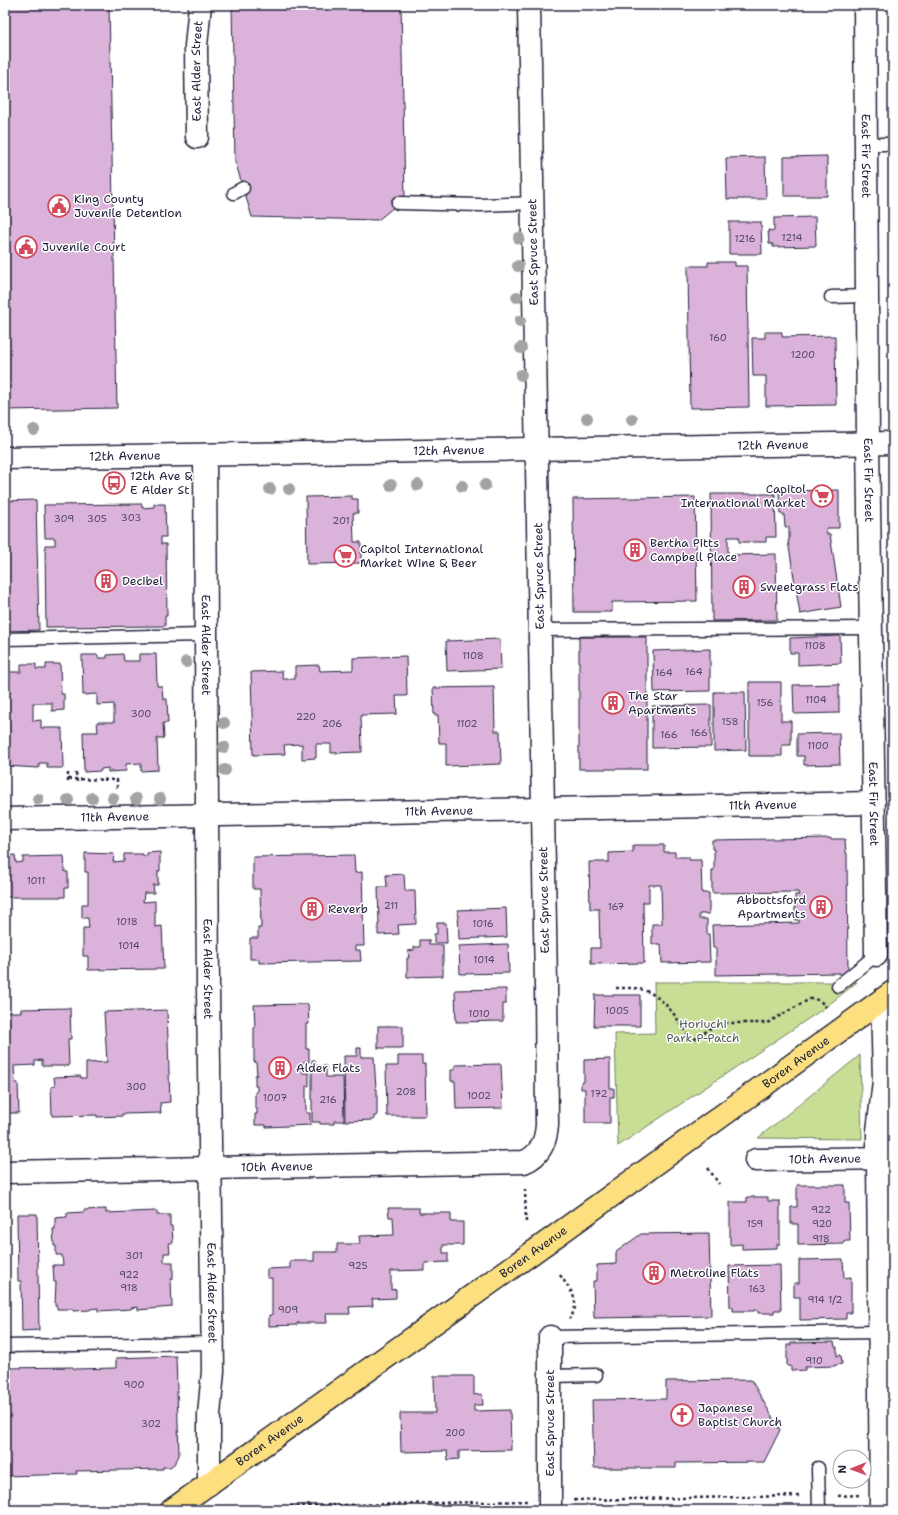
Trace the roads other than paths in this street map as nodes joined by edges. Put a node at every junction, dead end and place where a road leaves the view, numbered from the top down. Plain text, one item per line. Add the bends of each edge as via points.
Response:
1 (200, 5) edge
2 (529, 5) edge
3 (865, 5) edge
4 (197, 137) dead end
5 (866, 144) junction
6 (892, 144) edge
7 (398, 203) dead end
8 (532, 203) junction
9 (867, 296) junction
10 (831, 297) dead end
11 (868, 443) junction
12 (893, 443) edge
13 (537, 449) junction
14 (205, 455) junction
15 (5, 458) edge
16 (871, 628) junction
17 (540, 630) junction
18 (205, 635) junction
19 (5, 639) edge
20 (874, 803) junction
21 (542, 810) junction
22 (207, 816) junction
23 (5, 819) edge
24 (876, 955) joint
25 (838, 986) dead end
26 (888, 996) edge
27 (542, 1146) joint
28 (885, 1158) edge
29 (756, 1160) dead end
30 (210, 1167) junction
31 (5, 1172) edge
32 (880, 1332) junction
33 (550, 1337) joint
34 (213, 1343) junction
35 (5, 1346) edge
36 (596, 1375) dead end
37 (550, 1376) junction
38 (818, 1468) dead end
39 (209, 1484) junction
40 (172, 1510) edge
41 (550, 1510) edge
42 (819, 1510) edge
43 (881, 1510) edge

1 - 4 street, East Alder Street via 196,46
2 - 8 street, East Spruce Street
3 - 5 street, East Fir Street
5 - 6 lane
5 - 9 street, East Fir Street
7 - 8 lane
8 - 13 street, East Spruce Street
9 - 10 lane
9 - 11 street, East Fir Street
11 - 12 street, 12th Avenue
11 - 13 street, 12th Avenue
11 - 16 street, East Fir Street
13 - 14 street, 12th Avenue
13 - 17 street, East Spruce Street
14 - 15 street, 12th Avenue
14 - 18 street, East Alder Street
16 - 17 lane
16 - 20 street, East Fir Street
17 - 21 street, East Spruce Street
18 - 19 lane
18 - 22 street, East Alder Street
20 - 21 street, 11th Avenue
20 - 24 street, East Fir Street
21 - 22 street, 11th Avenue
21 - 27 street, East Spruce Street via 547,1125
22 - 23 street, 11th Avenue
22 - 30 street, East Alder Street
24 - 25 lane
26 - 28 street via 884,1081 878,1131
26 - 39 main road, Boren Avenue
27 - 30 street, 10th Avenue via 532,1158 524,1162
28 - 29 street, 10th Avenue
28 - 32 street
30 - 31 street, 10th Avenue
30 - 34 street, East Alder Street
32 - 33 lane
32 - 43 street
33 - 37 street, East Spruce Street
34 - 35 lane
34 - 39 street, East Alder Street
36 - 37 lane
37 - 41 street, East Spruce Street
38 - 42 lane
39 - 40 main road, Boren Avenue

